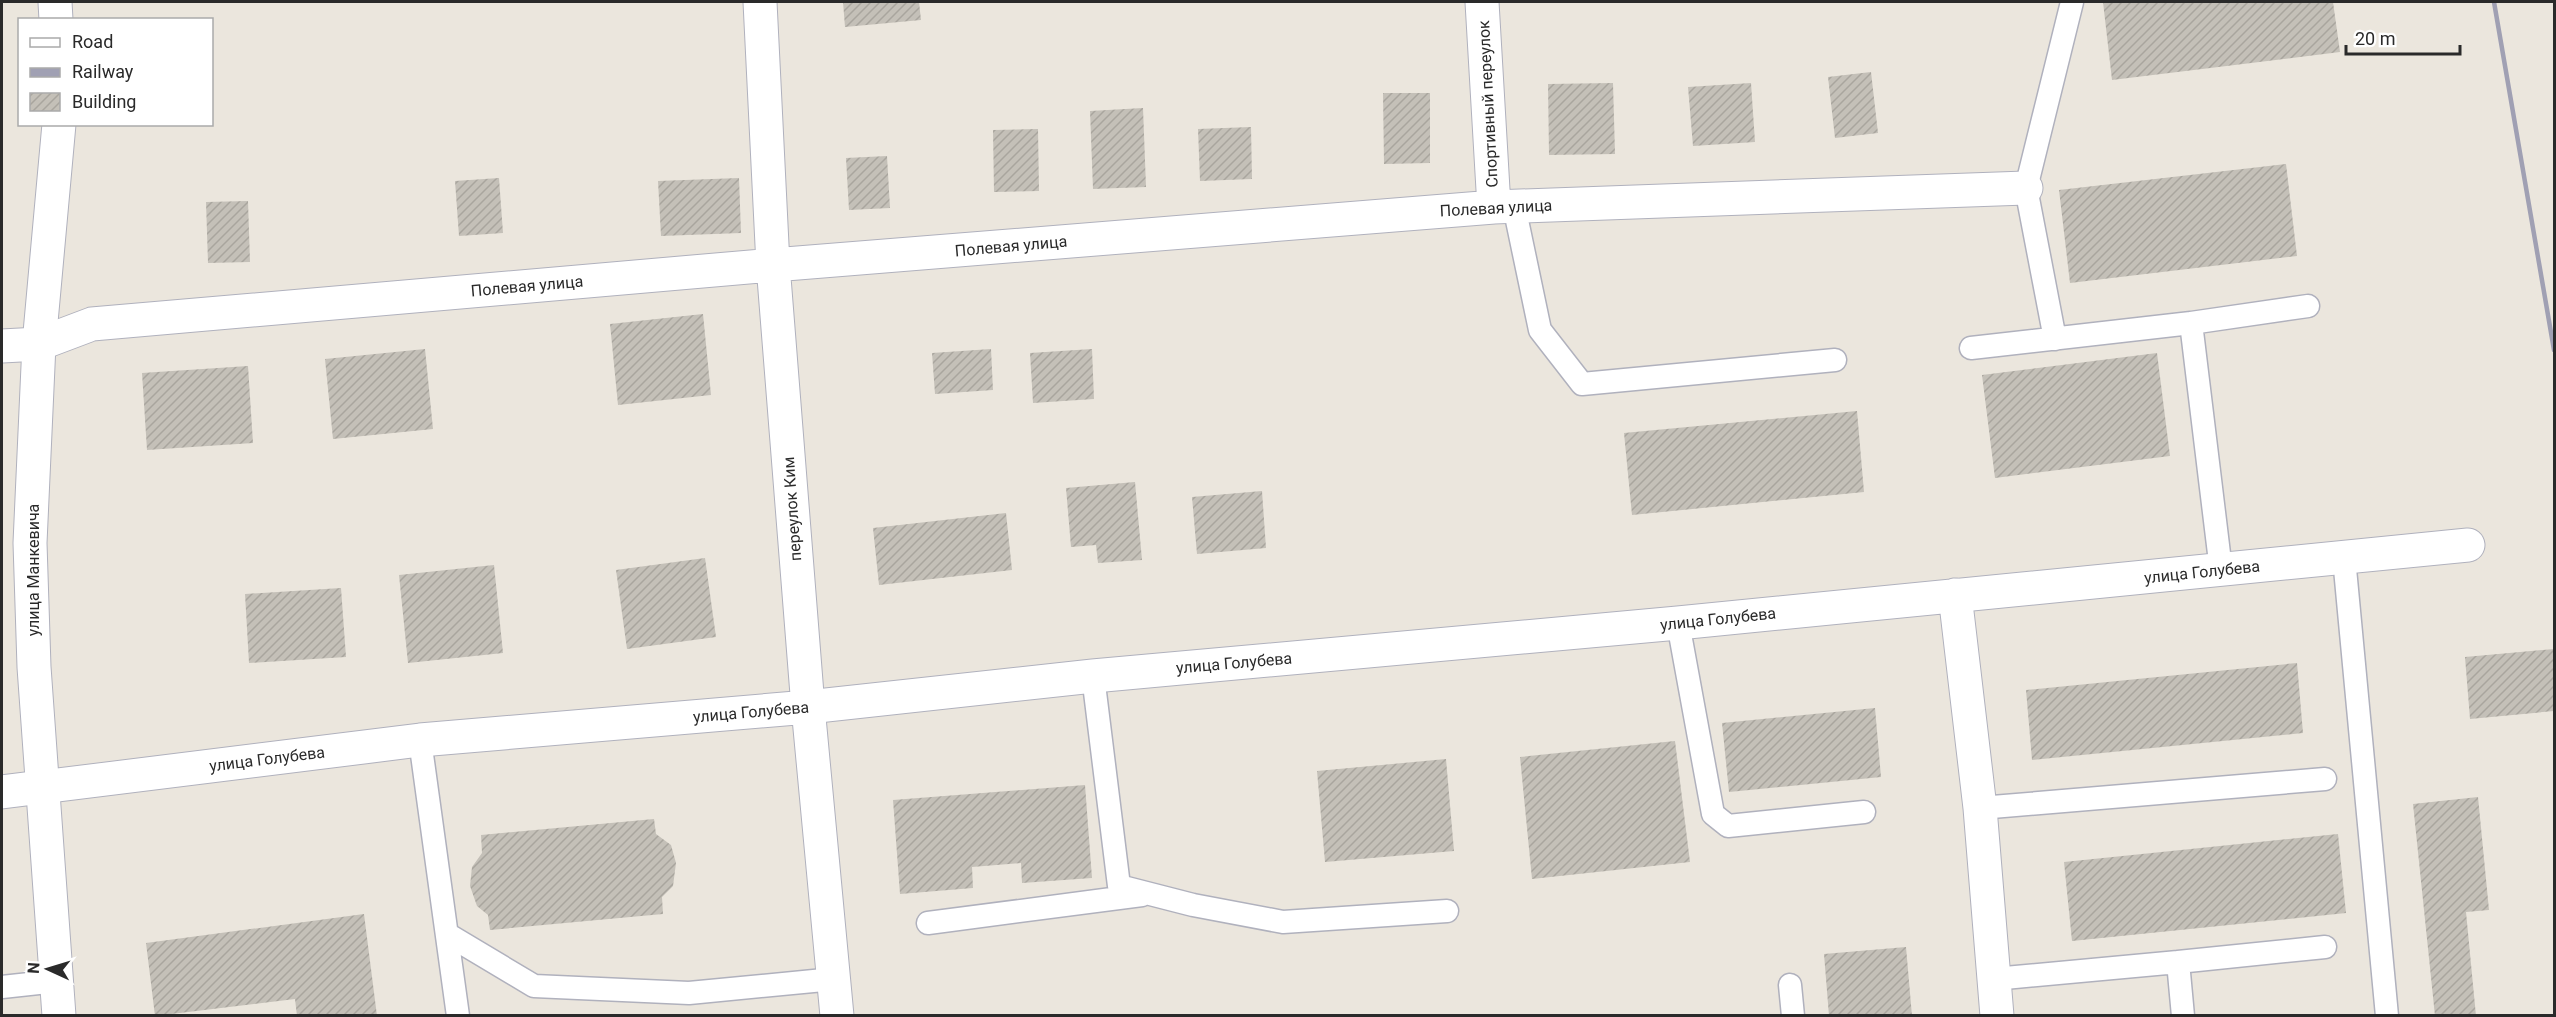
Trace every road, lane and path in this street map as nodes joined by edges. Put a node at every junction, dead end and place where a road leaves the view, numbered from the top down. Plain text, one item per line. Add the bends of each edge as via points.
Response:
1 (55, 2) edge
2 (760, 2) edge
3 (1482, 2) edge
4 (2072, 2) edge
5 (56, 18) edge
6 (59, 126) edge
7 (2026, 188) junction
8 (1504, 206) junction
9 (773, 265) junction
10 (2308, 306) dead end
11 (2191, 323) junction
12 (2055, 339) junction
13 (39, 344) junction
14 (2, 346) edge
15 (1971, 348) dead end
16 (1835, 360) dead end
17 (2468, 545) dead end
18 (2344, 558) junction
19 (2221, 570) junction
20 (1955, 596) junction
21 (1678, 623) junction
22 (1093, 676) junction
23 (808, 707) junction
24 (420, 740) junction
25 (2325, 779) dead end
26 (44, 787) junction
27 (2, 792) edge
28 (1980, 808) junction
29 (1863, 812) dead end
30 (1152, 894) junction
31 (1447, 911) dead end
32 (928, 922) dead end
33 (447, 934) junction
34 (2325, 947) dead end
35 (2178, 962) junction
36 (834, 979) junction
37 (1994, 979) junction
38 (57, 981) junction
39 (1790, 985) dead end
40 (2, 987) edge
41 (59, 1016) edge
42 (458, 1016) edge
43 (837, 1016) edge
44 (1793, 1016) edge
45 (1997, 1016) edge
46 (2183, 1016) edge
47 (2387, 1016) edge

1 - 5 street
2 - 9 street, переулок Ким
3 - 8 street, Спортивный переулок
4 - 7 lane
6 - 13 street, улица Манкевича
7 - 8 street, Полевая улица
7 - 12 lane
8 - 9 street, Полевая улица
8 - 16 lane via 1540,330 1582,384
9 - 13 street, Полевая улица via 92,324
9 - 23 street, переулок Ким
10 - 11 lane
11 - 12 lane
11 - 19 lane
12 - 15 lane
13 - 14 street, Полевая улица
13 - 26 street, улица Манкевича via 30,543 34,667
17 - 18 street, улица Голубева
18 - 19 street, улица Голубева
18 - 47 lane
19 - 20 street, улица Голубева
20 - 21 street, улица Голубева
20 - 28 street
21 - 22 street, улица Голубева
21 - 29 lane via 1713,814 1728,826
22 - 23 street, улица Голубева
22 - 30 lane via 1119,886
23 - 24 street, улица Голубева
23 - 36 street, переулок Ким
24 - 26 street, улица Голубева
24 - 33 lane
25 - 28 lane
26 - 27 street, улица Голубева
26 - 38 street, улица Манкевича
28 - 37 street
30 - 31 lane via 1283,922
30 - 32 lane
33 - 36 lane via 534,986 689,993
33 - 42 lane
34 - 35 lane
35 - 37 lane
35 - 46 lane
36 - 43 street, переулок Ким
37 - 45 street
38 - 40 lane
38 - 41 street, улица Манкевича
39 - 44 lane

